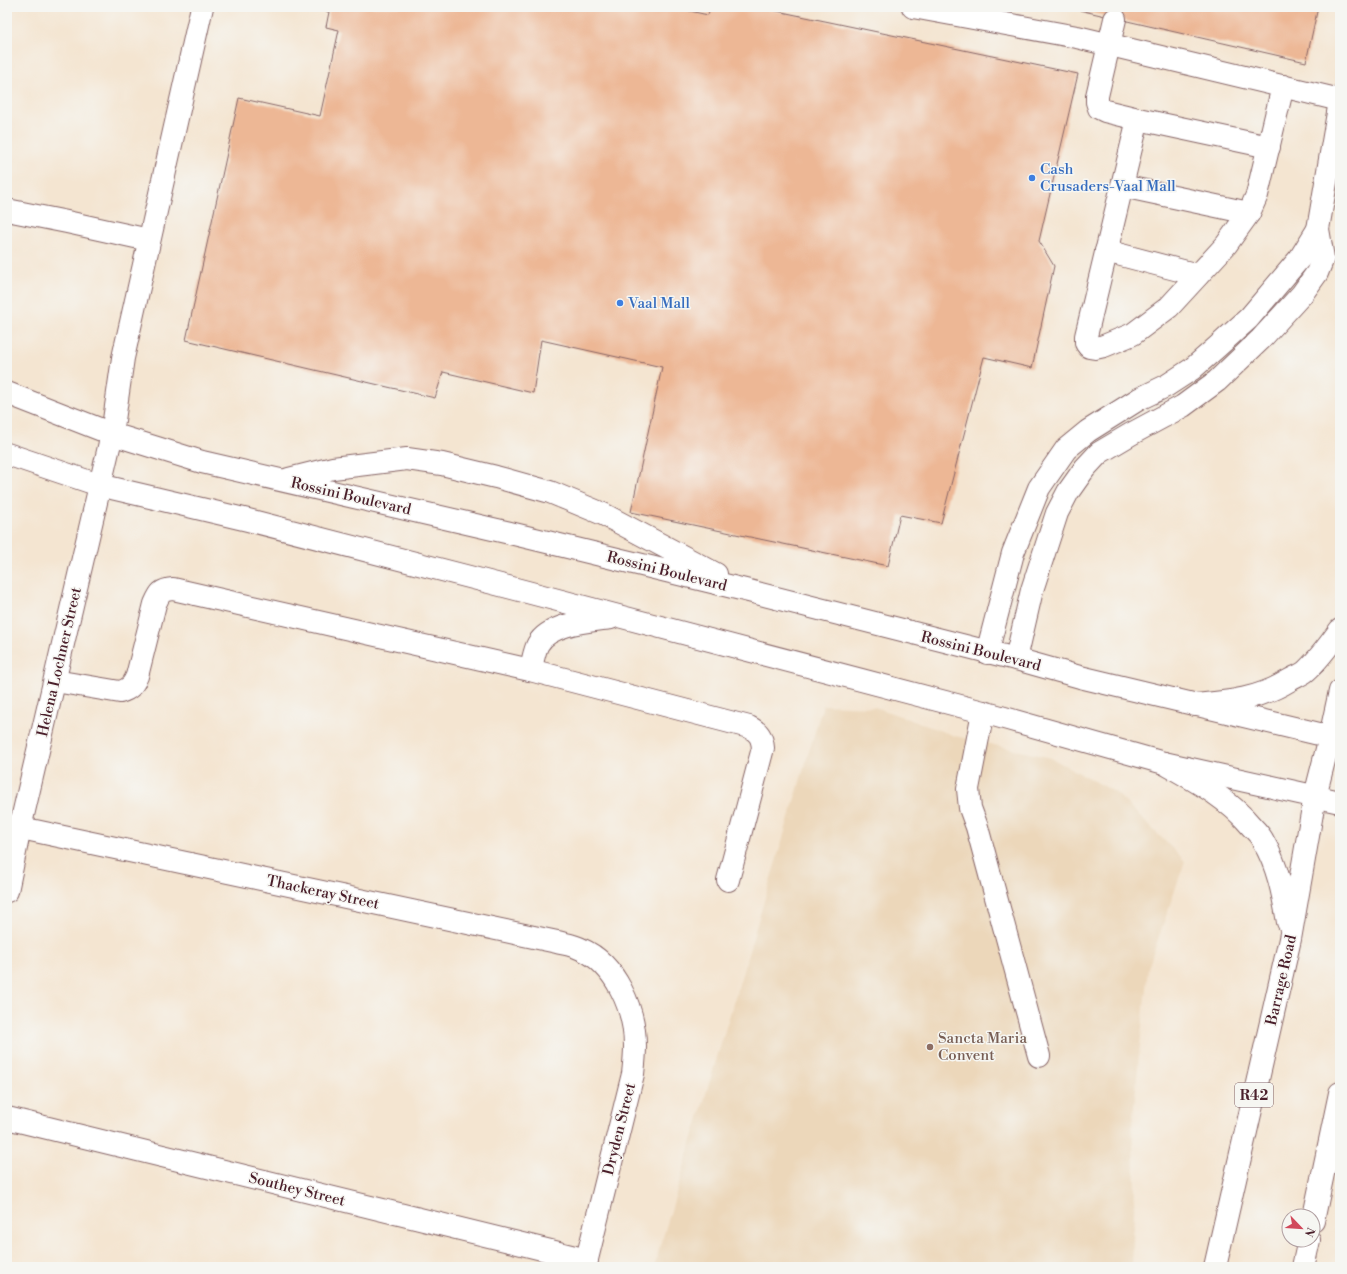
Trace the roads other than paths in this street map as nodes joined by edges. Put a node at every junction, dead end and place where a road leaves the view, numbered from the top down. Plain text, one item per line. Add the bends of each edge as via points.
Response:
1 (202, 7) edge
2 (913, 7) edge
3 (1115, 18) dead end
4 (1108, 44) junction
5 (1283, 86) junction
6 (1340, 101) edge
7 (1138, 119) junction
8 (1269, 147) junction
9 (1122, 186) junction
10 (7, 210) edge
11 (1249, 213) junction
12 (1318, 228) junction
13 (149, 240) junction
14 (1106, 251) junction
15 (1198, 275) junction
16 (7, 393) edge
17 (112, 434) junction
18 (7, 454) edge
19 (284, 480) junction
20 (100, 485) junction
21 (745, 590) junction
22 (620, 617) junction
23 (1340, 630) edge
24 (987, 652) junction
25 (1016, 659) junction
26 (530, 670) junction
27 (55, 681) junction
28 (1340, 691) edge
29 (1195, 705) junction
30 (983, 712) junction
31 (1335, 738) edge
32 (1164, 763) junction
33 (1315, 796) junction
34 (1340, 802) edge
35 (14, 827) edge
36 (728, 880) dead end
37 (7, 891) edge
38 (1290, 939) junction
39 (621, 990) joint
40 (1038, 1056) dead end
41 (1340, 1093) edge
42 (7, 1118) edge
43 (1316, 1208) edge
44 (1307, 1248) edge
45 (586, 1263) edge
46 (1215, 1267) edge
47 (1303, 1267) edge

1 - 13 street, Helena Lochner Street
2 - 4 street
3 - 4 street
4 - 5 street
4 - 7 street via 1097,96 1099,108
5 - 6 street
5 - 8 street
6 - 12 street
7 - 8 street
7 - 9 street
8 - 11 street via 1257,195
9 - 11 street
9 - 14 street
10 - 13 street
11 - 15 street via 1226,245
12 - 24 street via 1300,258 1249,318 1192,369 1088,431 1066,449 1039,488 1013,553
12 - 25 street via 1323,258 1317,273 1302,294 1261,339 1217,381 1183,406 1099,453 1068,492 1057,513 1032,590
13 - 17 street, Helena Lochner Street via 122,358
14 - 15 street
14 - 15 street via 1086,336 1089,347 1104,346 1133,334 1169,308
16 - 17 street, Rossini Boulevard
17 - 19 street, Rossini Boulevard via 202,462
17 - 20 street, Helena Lochner Street
18 - 20 street
19 - 21 street, Rossini Boulevard
19 - 21 street via 333,468 407,459 442,464 550,492 596,512
20 - 22 street via 248,520
20 - 27 street, Helena Lochner Street
21 - 24 street, Rossini Boulevard
22 - 26 street via 575,624 547,634 537,645
22 - 30 street
23 - 29 street via 1305,671 1282,685 1256,696 1231,702
24 - 25 street, Rossini Boulevard
25 - 29 street, Rossini Boulevard
26 - 27 street via 173,589 164,590 159,595 137,676 127,690 120,692
26 - 36 street via 749,727 760,734 763,748
27 - 35 street, Helena Lochner Street
28 - 31 street, Barrage Road / R42
29 - 31 street, Rossini Boulevard
30 - 32 street
30 - 40 street via 968,789 970,808
31 - 33 street, Barrage Road / R42
32 - 33 street
32 - 38 street via 1208,788 1241,814 1263,840 1282,890
33 - 34 street
33 - 38 street, Barrage Road / R42
35 - 37 street, Helena Lochner Street
35 - 39 street, Thackeray Street via 581,948 603,963
38 - 46 street, Barrage Road / R42
39 - 45 street, Dryden Street via 630,1015 635,1045 633,1074
41 - 43 street
42 - 45 street, Southey Street
44 - 47 street

